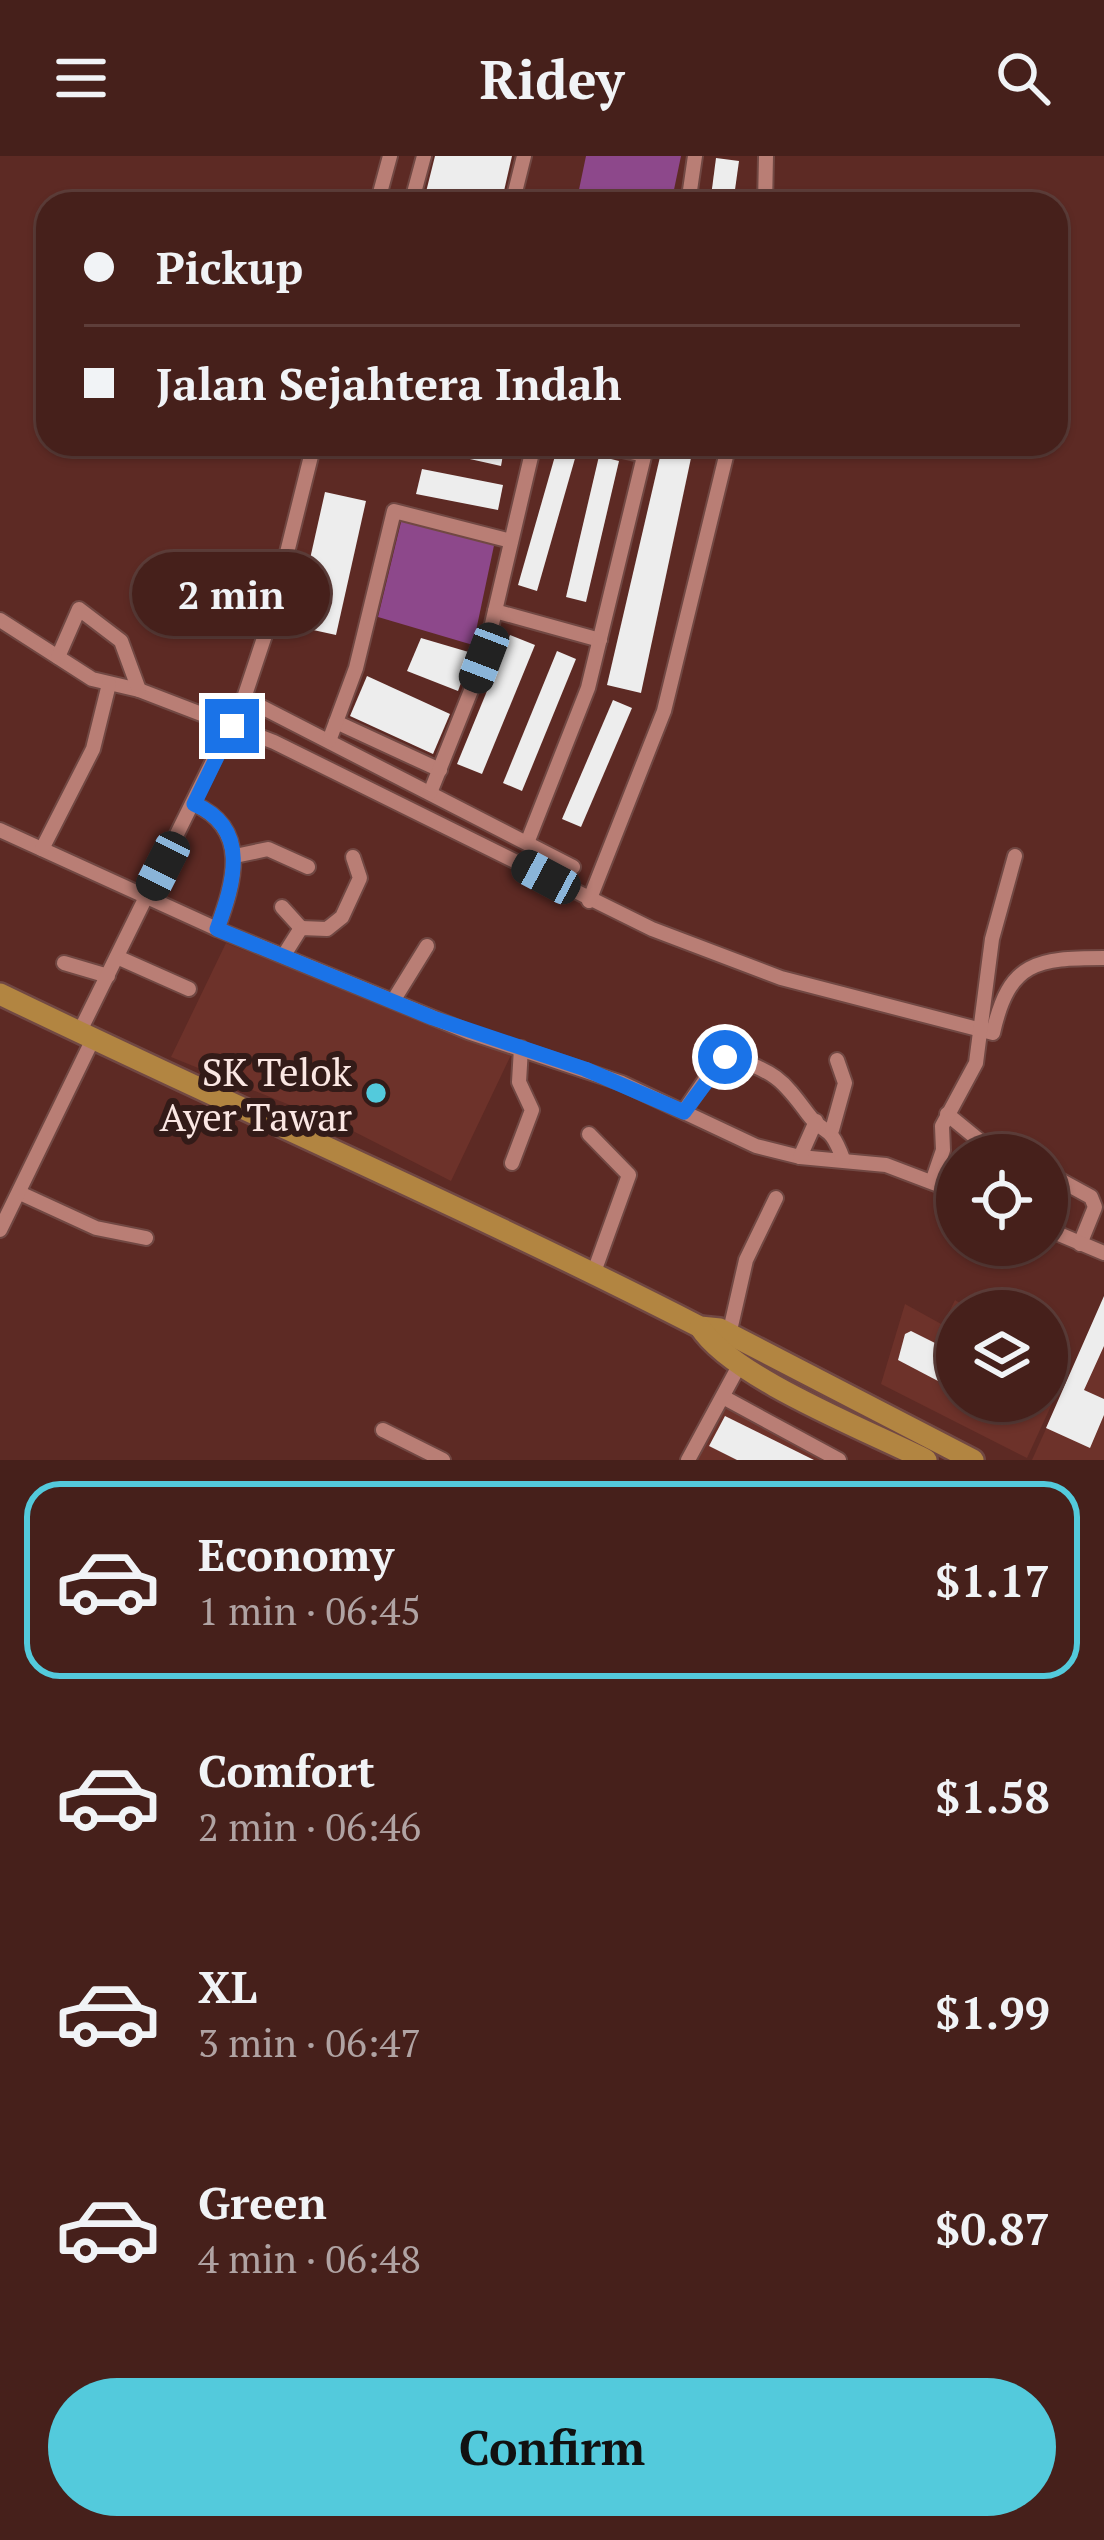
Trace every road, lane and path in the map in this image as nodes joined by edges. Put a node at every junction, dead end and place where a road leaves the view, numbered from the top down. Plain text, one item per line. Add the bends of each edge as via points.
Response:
1 (390, 156) edge
2 (424, 156) edge
3 (524, 156) edge
4 (695, 156) edge
5 (766, 156) edge
6 (380, 192) edge
7 (414, 192) edge
8 (515, 192) edge
9 (690, 192) edge
10 (765, 192) edge
11 (311, 456) edge
12 (531, 456) edge
13 (644, 456) edge
14 (726, 456) edge
15 (511, 541) junction
16 (495, 611) junction
17 (0, 620) edge
18 (600, 640) junction
19 (58, 656) junction
20 (110, 683) junction
21 (139, 690) junction
22 (244, 698) junction
23 (336, 722) junction
24 (232, 726) junction
25 (329, 741) junction
26 (440, 770) junction
27 (430, 794) junction
28 (194, 804) junction
29 (0, 830) edge
30 (527, 843) junction
31 (42, 848) junction
32 (235, 856) junction
33 (352, 856) dead end
34 (1015, 856) dead end
35 (308, 867) dead end
36 (573, 867) dead end
37 (147, 898) junction
38 (589, 901) junction
39 (282, 908) dead end
40 (301, 928) junction
41 (217, 929) junction
42 (427, 946) dead end
43 (284, 955) junction
44 (117, 958) junction
45 (1104, 958) edge
46 (64, 963) dead end
47 (108, 976) junction
48 (189, 989) dead end
49 (0, 994) edge
50 (393, 1001) junction
51 (983, 1030) junction
52 (86, 1036) junction
53 (521, 1048) junction
54 (837, 1060) dead end
55 (684, 1112) junction
56 (947, 1114) junction
57 (816, 1121) junction
58 (832, 1130) junction
59 (590, 1134) dead end
60 (971, 1134) edge
61 (800, 1157) junction
62 (843, 1159) junction
63 (512, 1163) dead end
64 (932, 1182) junction
65 (936, 1184) edge
66 (1068, 1184) edge
67 (22, 1194) junction
68 (776, 1198) dead end
69 (0, 1230) edge
70 (146, 1238) dead end
71 (1068, 1239) edge
72 (1080, 1244) junction
73 (1104, 1253) edge
74 (594, 1272) junction
75 (700, 1327) junction
76 (729, 1335) junction
77 (740, 1364) junction
78 (723, 1396) junction
79 (382, 1430) dead end
80 (895, 1444) edge
81 (443, 1460) edge
82 (688, 1460) edge
83 (839, 1460) edge
84 (926, 1460) edge
85 (973, 1460) edge

1 - 6 street
2 - 7 street
3 - 8 street
4 - 9 street
5 - 10 street
11 - 22 street
12 - 15 street
13 - 18 street
14 - 38 street via 664,711
15 - 16 street
15 - 23 street via 394,511
16 - 18 street
16 - 26 street
17 - 19 street
18 - 30 street
19 - 20 street
19 - 21 street via 79,609 121,641
20 - 21 street
20 - 31 street via 93,749
21 - 24 street
22 - 24 street
22 - 25 street
23 - 25 street
23 - 26 street
24 - 28 street
24 - 38 street via 387,794
25 - 27 street
26 - 27 street
27 - 30 street
28 - 32 street via 215,816
28 - 37 street
29 - 31 street
30 - 36 street
31 - 37 street
32 - 35 street via 268,850
32 - 41 street
33 - 40 street via 360,878 342,916 327,929
34 - 51 street via 992,939
37 - 41 street
37 - 44 street
38 - 51 street via 781,978
39 - 40 street
40 - 43 street
41 - 43 street
42 - 50 street
43 - 50 street
44 - 47 street
44 - 48 street
45 - 51 street via 1029,966 1009,985 993,1033
46 - 47 street
47 - 52 street
49 - 52 main road
50 - 53 street
51 - 56 street via 971,1078
52 - 67 street
52 - 74 main road
53 - 55 street
53 - 63 street via 519,1082 532,1110
54 - 58 street via 845,1083
55 - 57 street via 730,1056 791,1086
55 - 61 street
56 - 60 street
56 - 64 street
57 - 58 street
57 - 61 street
58 - 62 street
59 - 74 street via 629,1175
61 - 62 street
62 - 64 street
64 - 65 street
66 - 72 street via 1095,1207
67 - 69 street
67 - 70 street via 96,1228
68 - 76 street via 746,1260
71 - 72 street
72 - 73 street
74 - 75 main road
75 - 76 main road
75 - 77 main road via 712,1347
76 - 80 main road
77 - 78 street
77 - 80 main road
78 - 82 street
78 - 83 street
79 - 81 street
80 - 84 main road
80 - 85 main road

